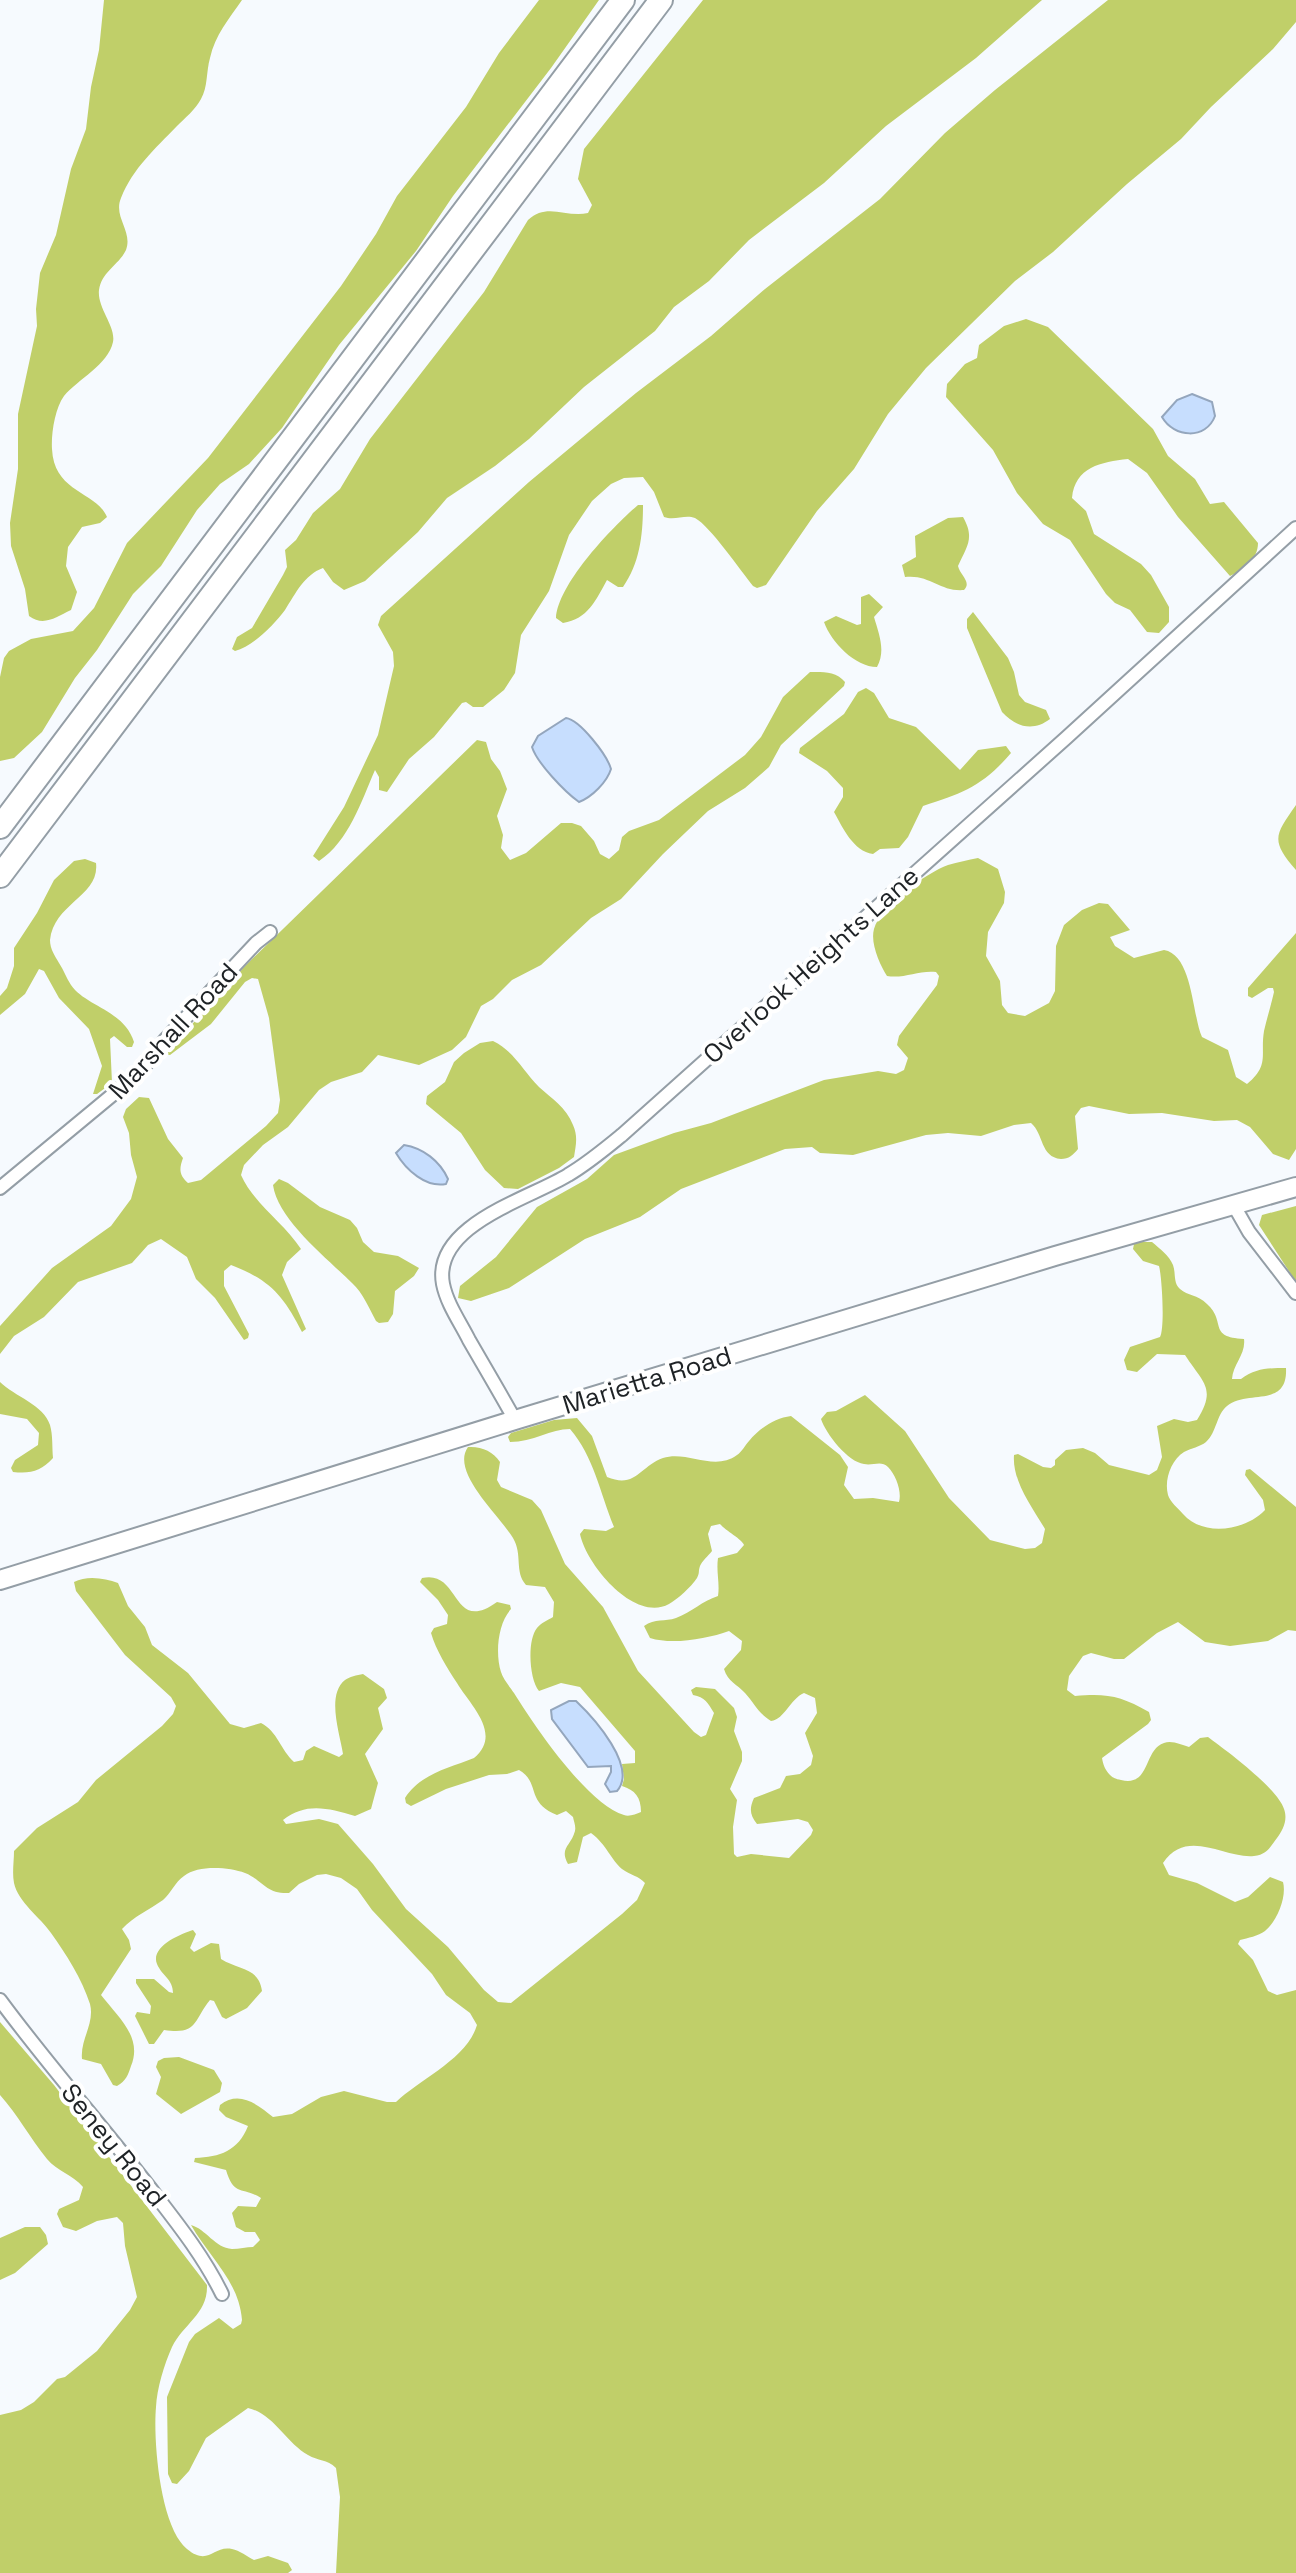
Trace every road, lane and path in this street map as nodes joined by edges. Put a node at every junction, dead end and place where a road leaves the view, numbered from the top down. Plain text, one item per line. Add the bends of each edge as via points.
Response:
1 (623, 0) edge
2 (661, 0) edge
3 (1296, 528) edge
4 (0, 827) edge
5 (0, 876) edge
6 (270, 932) dead end
7 (1296, 1187) edge
8 (0, 1188) edge
9 (1233, 1204) junction
10 (1296, 1293) edge
11 (515, 1420) junction
12 (0, 1580) edge
13 (0, 2000) edge
14 (222, 2294) dead end

1 - 4 highway
2 - 5 highway
3 - 11 street, Overlook Heights Lane via 622,1135 567,1176 468,1229 453,1244 443,1267 443,1284
6 - 8 street, Marshall Road via 140,1072
7 - 9 street, Marietta Road
9 - 10 street
9 - 11 street, Marietta Road
11 - 12 street, Marietta Road
13 - 14 street, Seney Road via 162,2203

